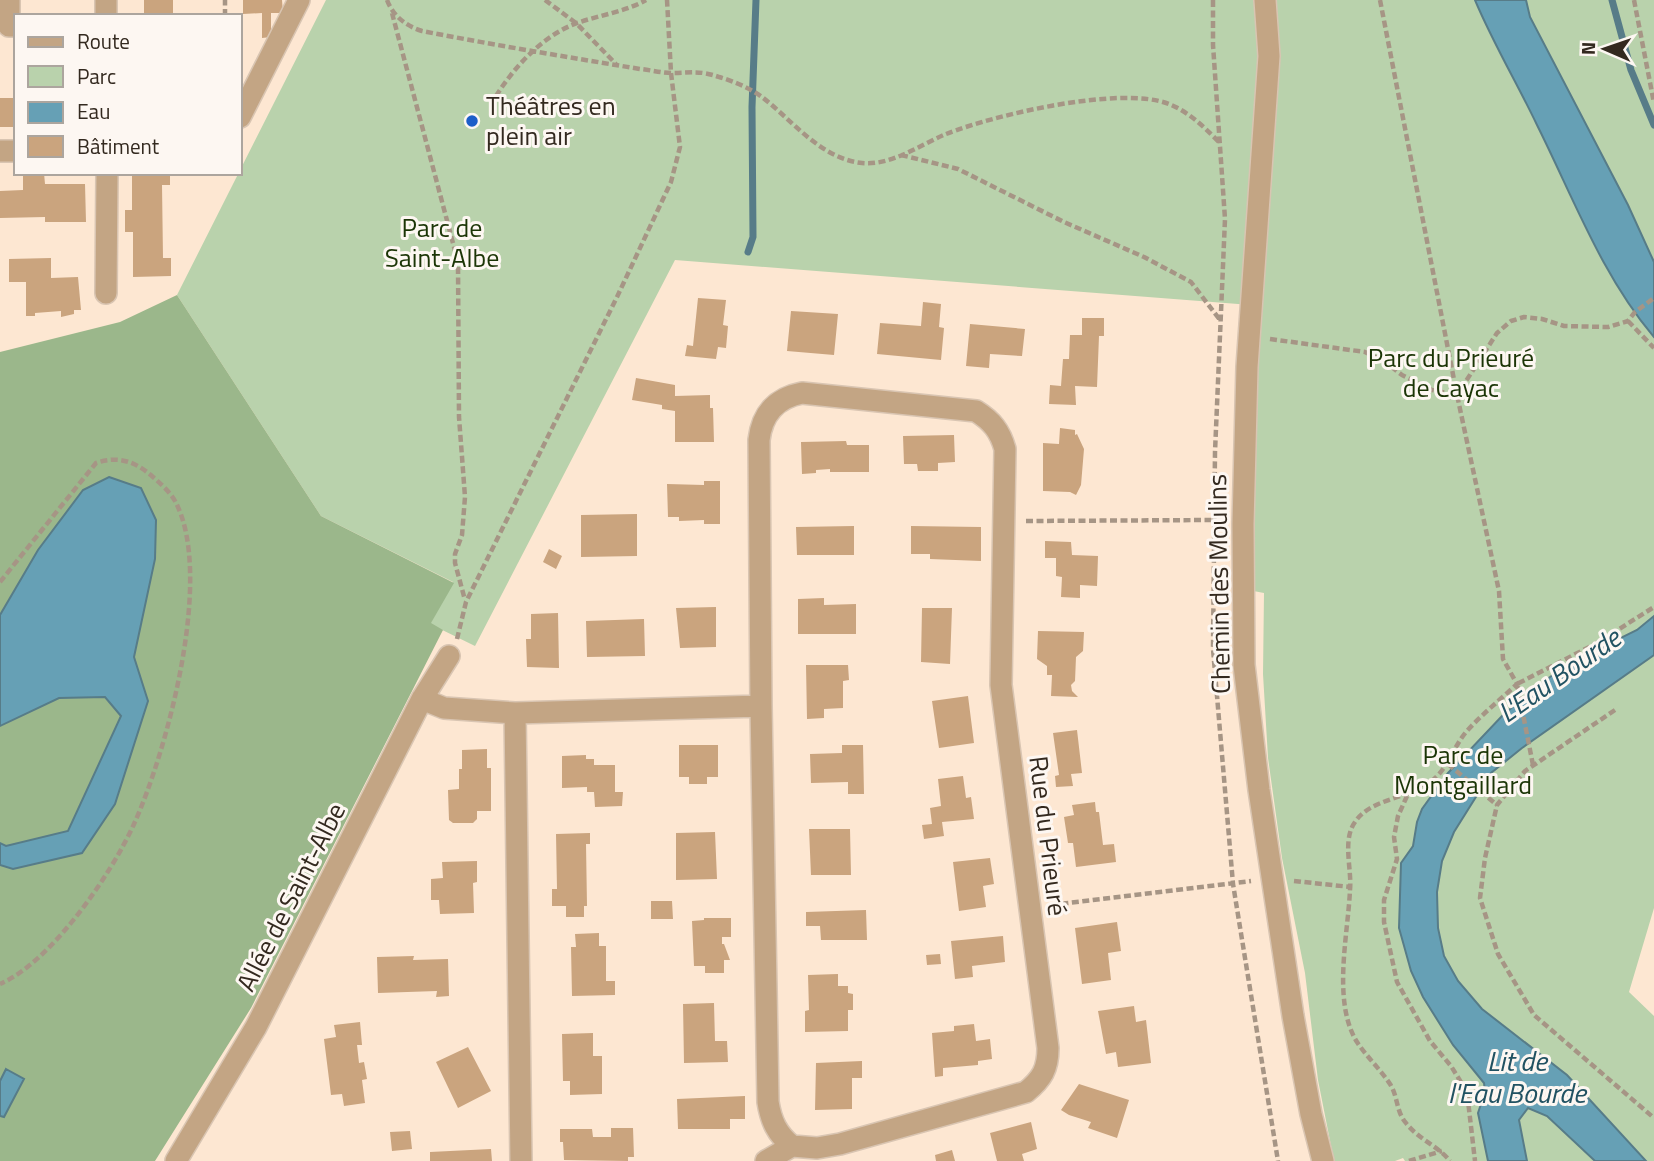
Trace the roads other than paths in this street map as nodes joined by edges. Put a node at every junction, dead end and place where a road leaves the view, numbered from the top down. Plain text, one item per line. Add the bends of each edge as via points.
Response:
1 (9, 0) edge
2 (299, 0) edge
3 (1265, 0) edge
4 (14, 26) edge
5 (242, 113) edge
6 (107, 175) edge
7 (106, 293) dead end
8 (450, 656) road end
9 (422, 699) junction
10 (761, 706) junction
11 (516, 713) junction
12 (792, 1146) junction
13 (176, 1161) edge
14 (521, 1161) edge
15 (766, 1161) edge
16 (1323, 1161) edge

1 - 4 street via 9,26
2 - 5 street
3 - 16 street, Chemin des Moulins via 1269,56 1247,367 1244,665 1293,1016
6 - 7 street
8 - 9 street, Allée de Saint-Albe
9 - 11 street via 444,708
9 - 13 street, Allée de Saint-Albe via 256,1027
10 - 11 street
10 - 12 street, Rue du Prieuré via 768,1102 776,1130
10 - 12 street, Rue du Prieuré via 758,440 765,416 779,401 802,393 976,411 995,425 1005,449 1001,685 1048,1064 1037,1084 1012,1097 840,1144
11 - 14 street
12 - 15 street

